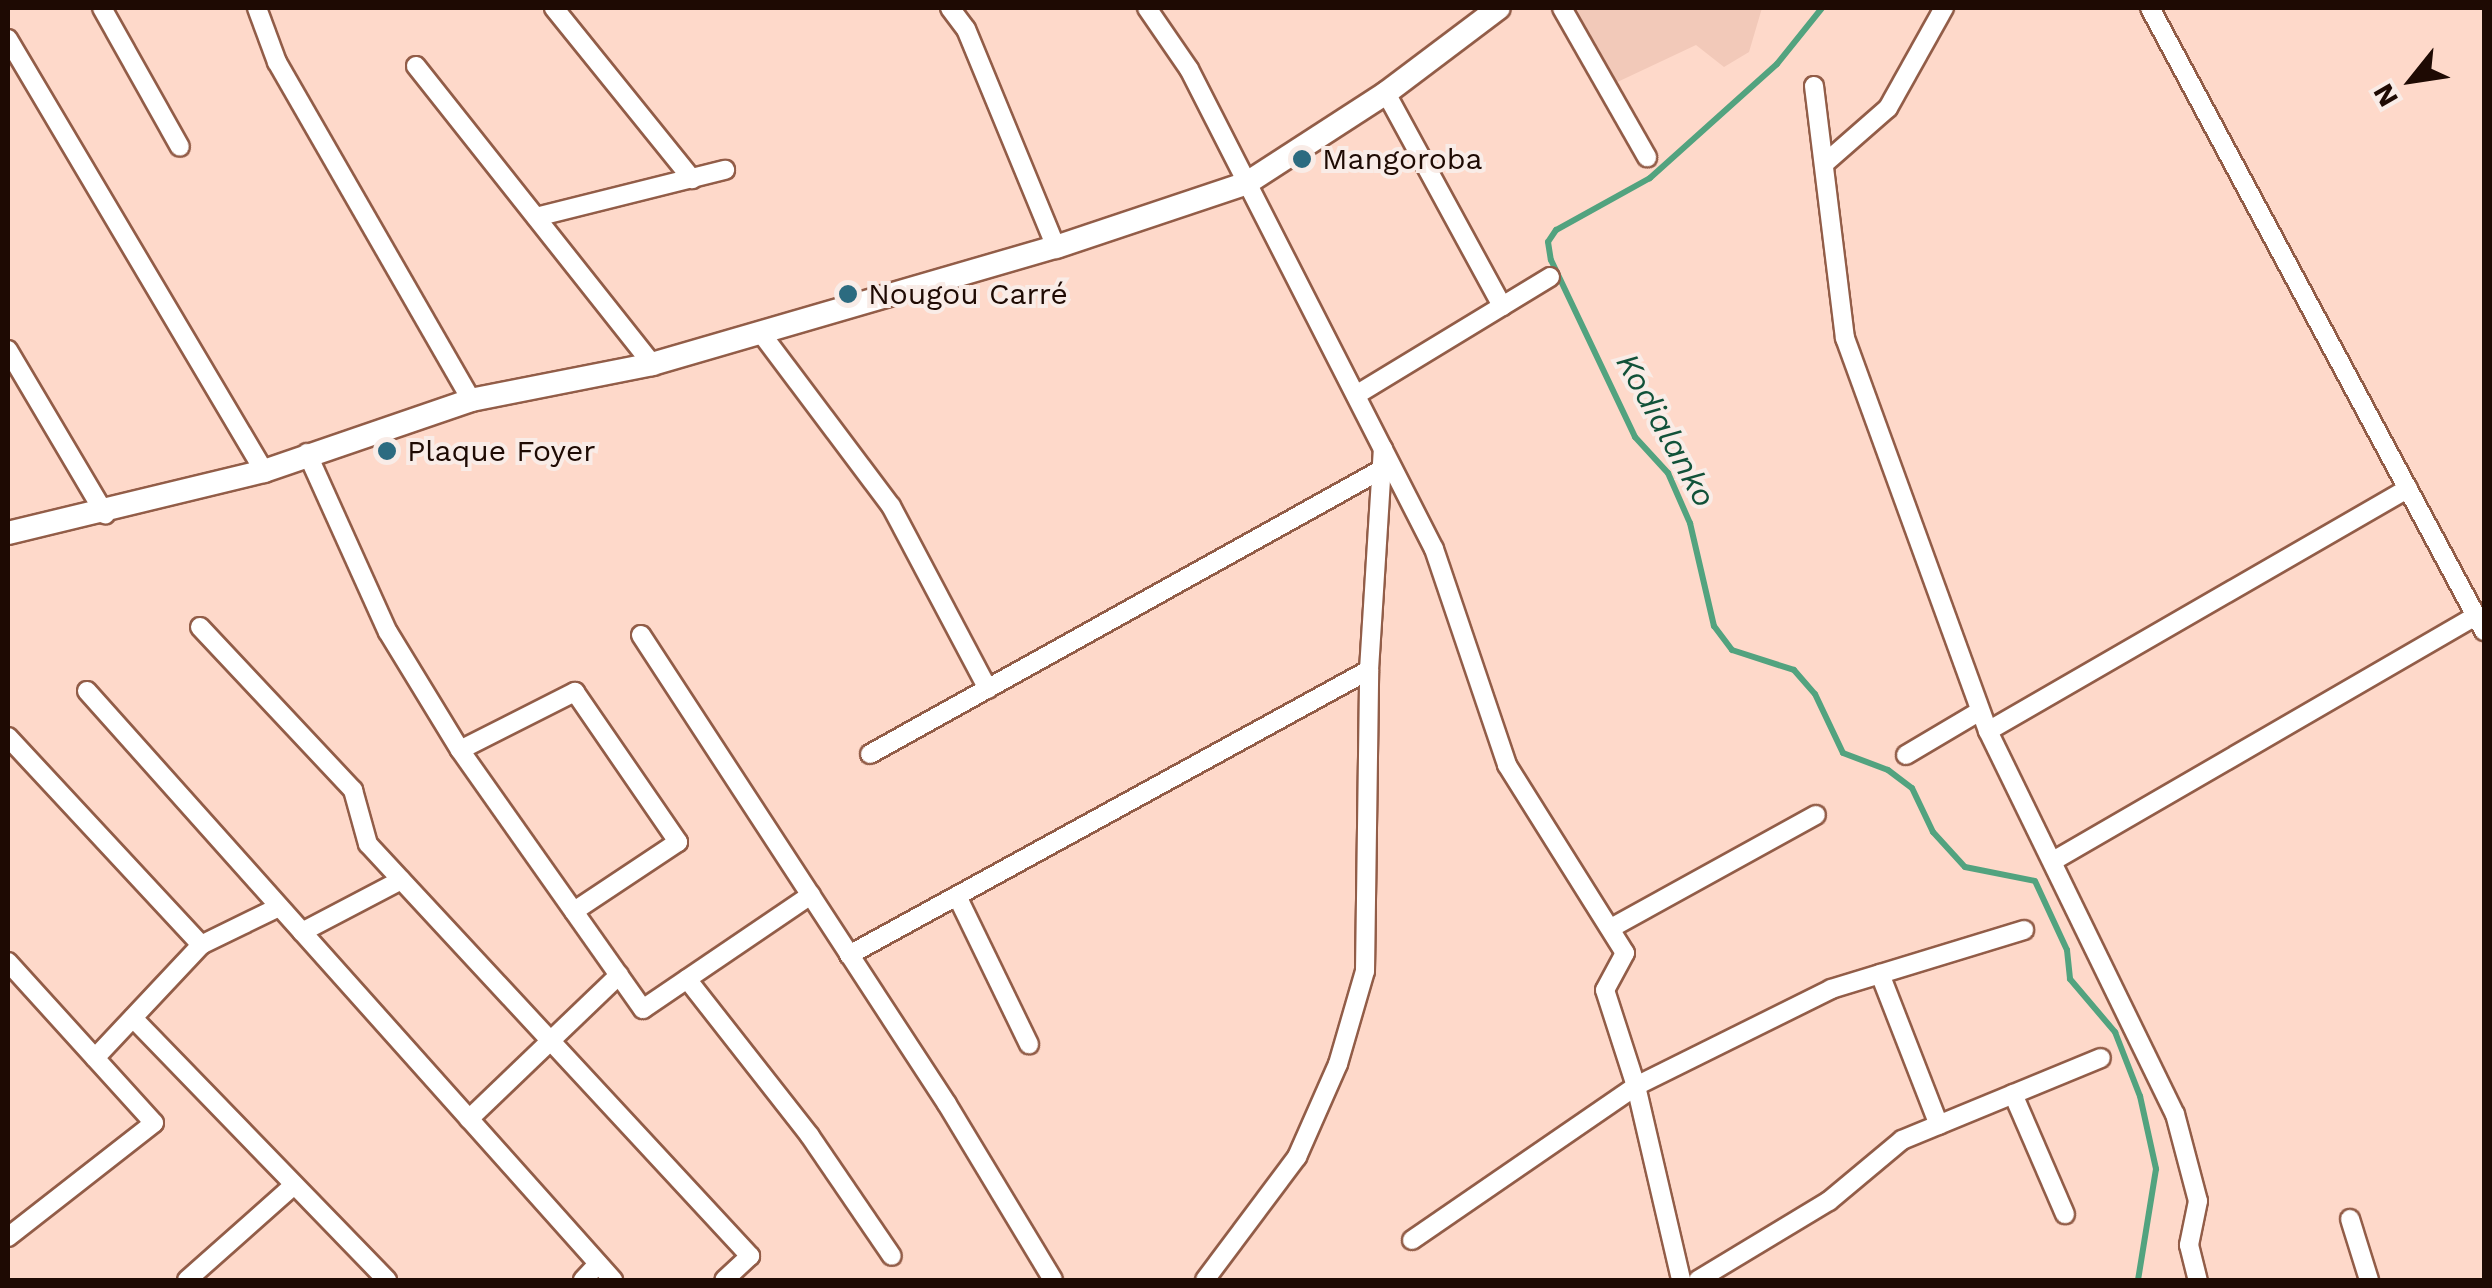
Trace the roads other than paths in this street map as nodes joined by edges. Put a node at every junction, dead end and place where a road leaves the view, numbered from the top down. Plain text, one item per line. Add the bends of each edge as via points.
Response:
1 (102, 8) edge
2 (257, 8) edge
3 (554, 8) edge
4 (950, 8) edge
5 (1148, 8) edge
6 (1498, 8) edge
7 (1562, 8) edge
8 (1944, 8) edge
9 (2150, 8) edge
10 (8, 38) edge
11 (416, 66) dead end
12 (1814, 86) dead end
13 (1386, 94) junction
14 (180, 147) dead end
15 (1646, 158) dead end
16 (1824, 164) junction
17 (725, 170) dead end
18 (692, 178) junction
19 (1247, 183) junction
20 (536, 218) junction
21 (1056, 248) junction
22 (1550, 277) dead end
23 (1502, 306) junction
24 (761, 333) junction
25 (8, 350) edge
26 (652, 364) junction
27 (1356, 395) junction
28 (471, 400) junction
29 (1383, 448) junction
30 (306, 453) junction
31 (264, 471) junction
32 (1377, 472) junction
33 (2408, 489) junction
34 (105, 514) junction
35 (8, 533) edge
36 (2480, 624) edge
37 (200, 627) dead end
38 (641, 635) dead end
39 (1369, 670) junction
40 (988, 689) junction
41 (87, 692) dead end
42 (1980, 712) junction
43 (1988, 731) junction
44 (8, 737) edge
45 (460, 750) junction
46 (870, 754) dead end
47 (1906, 755) dead end
48 (1816, 814) dead end
49 (2053, 861) junction
50 (402, 880) junction
51 (810, 895) junction
52 (957, 896) junction
53 (280, 907) junction
54 (574, 911) junction
55 (1610, 928) junction
56 (2024, 930) dead end
57 (302, 932) junction
58 (201, 945) junction
59 (849, 954) junction
60 (8, 962) edge
61 (1880, 974) junction
62 (620, 975) junction
63 (687, 979) junction
64 (133, 1018) junction
65 (550, 1041) junction
66 (1029, 1044) dead end
67 (95, 1058) junction
68 (2101, 1058) dead end
69 (1636, 1086) junction
70 (2013, 1094) junction
71 (469, 1119) junction
72 (1939, 1125) junction
73 (294, 1185) junction
74 (2065, 1214) dead end
75 (2350, 1219) dead end
76 (8, 1238) edge
77 (1412, 1240) dead end
78 (892, 1256) dead end
79 (598, 1264) junction
80 (188, 1280) edge
81 (387, 1280) edge
82 (583, 1280) edge
83 (612, 1280) edge
84 (724, 1280) edge
85 (1053, 1280) edge
86 (1205, 1280) edge
87 (1681, 1280) edge
88 (1698, 1280) edge
89 (2198, 1280) edge
90 (2368, 1280) edge

1 - 14 street
2 - 28 street via 277,62
3 - 18 street
4 - 21 street via 966,29
5 - 19 street via 1189,69
6 - 13 street
7 - 15 street
8 - 16 street via 1888,108
9 - 33 street
10 - 31 street
11 - 20 street
12 - 16 street
13 - 19 street
13 - 23 street
16 - 42 street via 1845,338
17 - 18 street
18 - 20 street
19 - 21 street
19 - 27 street
20 - 26 street
21 - 24 street
22 - 23 street
23 - 27 street
24 - 26 street
24 - 40 street via 892,506
25 - 34 street
26 - 28 street
27 - 29 street
28 - 30 street
29 - 32 street
29 - 55 street via 1434,549 1507,764
30 - 31 street
30 - 45 street via 388,632
31 - 34 street
32 - 39 street
32 - 40 street
33 - 36 street
33 - 43 street
34 - 35 street
36 - 49 street
37 - 50 street via 353,790 368,844
38 - 51 street
39 - 52 street
39 - 86 street via 1365,971 1338,1064 1296,1157
40 - 46 street
41 - 53 street
42 - 43 street
42 - 47 street
43 - 49 street
44 - 58 street
45 - 54 street
45 - 54 street via 575,692 678,842
48 - 55 street
49 - 89 street via 2096,964 2175,1114 2198,1201 2188,1245
50 - 57 street
50 - 65 street
51 - 59 street
51 - 63 street
52 - 59 street
52 - 66 street
53 - 57 street
53 - 58 street
54 - 62 street
55 - 69 street via 1625,954 1604,990
56 - 61 street
57 - 71 street
58 - 64 street
59 - 85 street
60 - 67 street
61 - 69 street via 1831,990
61 - 72 street
62 - 63 street via 643,1009
62 - 65 street
63 - 78 street via 810,1136
64 - 67 street
64 - 73 street
65 - 71 street
65 - 84 street via 750,1256
67 - 76 street via 154,1123
68 - 70 street
69 - 77 street
69 - 87 street
70 - 72 street
70 - 74 street
71 - 79 street
72 - 88 street via 1902,1140 1829,1200
73 - 80 street
73 - 81 street
75 - 90 street
79 - 82 street
79 - 83 street

